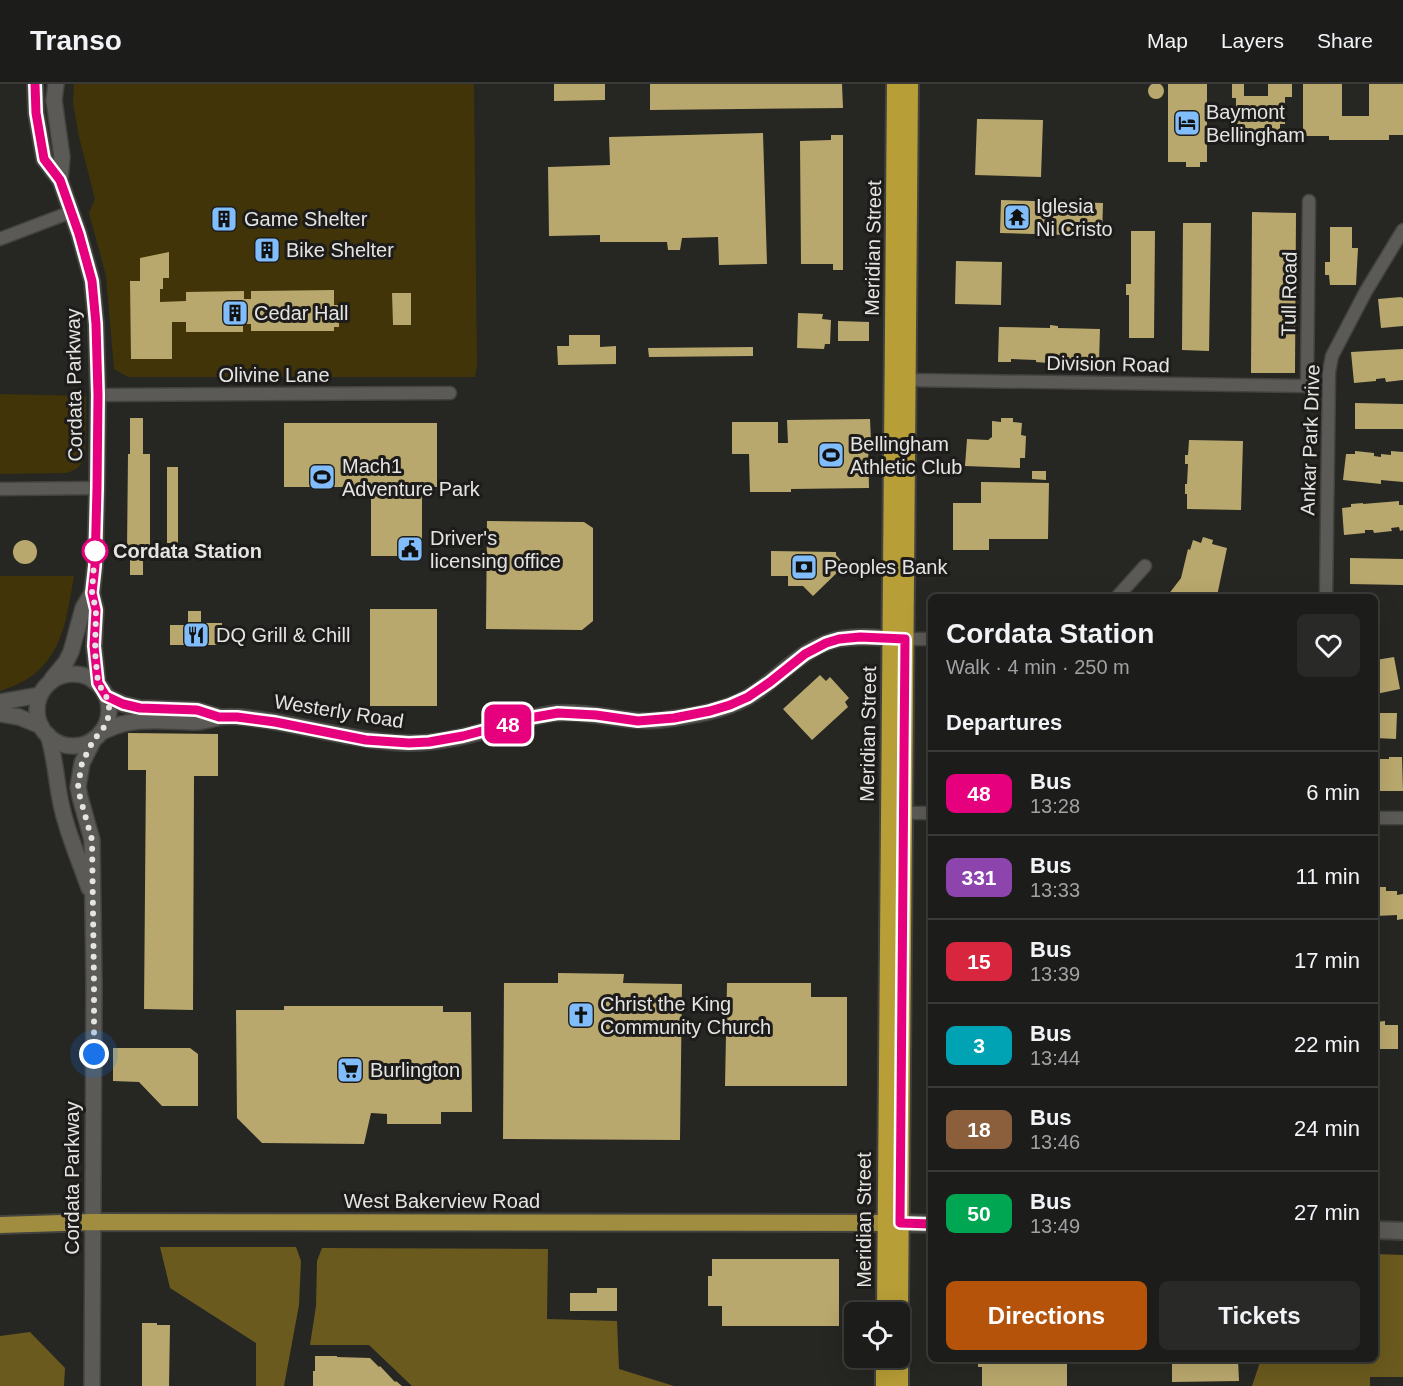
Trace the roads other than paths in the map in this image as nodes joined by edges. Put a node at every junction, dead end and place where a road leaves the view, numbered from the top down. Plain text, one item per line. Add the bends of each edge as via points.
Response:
1 (35, 84) edge
2 (56, 84) edge
3 (895, 84) edge
4 (910, 84) edge
5 (60, 180) junction
6 (1309, 201) dead end
7 (71, 212) junction
8 (1403, 230) edge
9 (0, 239) edge
10 (900, 378) junction
11 (1307, 386) joint
12 (450, 393) dead end
13 (98, 395) junction
14 (97, 488) junction
15 (0, 489) edge
16 (1145, 566) dead end
17 (92, 593) junction
18 (1120, 594) edge
19 (1326, 594) edge
20 (898, 638) junction
21 (928, 639) edge
22 (50, 682) junction
23 (102, 690) junction
24 (40, 695) junction
25 (0, 702) edge
26 (0, 714) edge
27 (219, 717) junction
28 (44, 731) junction
29 (98, 736) junction
30 (889, 749) junction
31 (904, 813) junction
32 (928, 813) edge
33 (1378, 818) edge
34 (1403, 818) edge
35 (93, 899) junction
36 (92, 1222) junction
37 (892, 1223) junction
38 (928, 1224) edge
39 (0, 1225) edge
40 (1378, 1230) edge
41 (1403, 1231) edge
42 (886, 1302) edge
43 (899, 1302) edge
44 (885, 1368) edge
45 (900, 1368) edge
46 (92, 1386) edge
47 (884, 1386) edge
48 (900, 1386) edge

1 - 5 street, Cordata Parkway via 44,159
2 - 5 street, Cordata Parkway
3 - 10 highway, Meridian Street
4 - 10 highway, Meridian Street
5 - 7 street, Cordata Parkway
6 - 11 street, Tull Road
7 - 9 street
7 - 13 street, Cordata Parkway via 92,281
8 - 19 street, Ankar Park Drive via 1332,356
10 - 11 street, Division Road
10 - 20 highway, Meridian Street
10 - 20 highway, Meridian Street via 899,474 907,499
12 - 13 street, Olivine Lane
13 - 14 street, Cordata Parkway
14 - 15 street
14 - 17 street, Cordata Parkway
16 - 18 street
17 - 22 street, Cordata Parkway via 83,608 71,652
17 - 23 street, Cordata Parkway via 96,610 94,646
20 - 21 street, Westerly Road
20 - 27 street, Westerly Road via 860,637 826,643 748,697 710,711 660,720 558,713 463,736 409,743 366,740 260,719
20 - 30 highway, Meridian Street
20 - 31 highway, Meridian Street
22 - 23 street via 79,674 89,677
22 - 24 street
23 - 27 street, Westerly Road via 123,704 140,708 197,710
23 - 29 street via 109,715
24 - 25 street
24 - 28 street via 38,716
26 - 28 street via 12,715
27 - 29 street, Westerly Road via 198,722 126,723
28 - 29 street via 58,742 70,745
28 - 35 street, Cordata Parkway via 53,751 63,811
29 - 35 street, Cordata Parkway via 82,763 78,787 92,840
30 - 31 highway via 897,778 897,797
30 - 37 highway, Meridian Street
31 - 32 street
31 - 37 highway, Meridian Street
33 - 34 street
35 - 36 street, Cordata Parkway
36 - 37 main road, West Bakerview Road
36 - 39 main road, West Bakerview Road
36 - 46 street, Cordata Parkway
37 - 38 main road
37 - 42 highway, Meridian Street
37 - 43 highway, Meridian Street
40 - 41 main road
44 - 47 highway
45 - 48 highway

